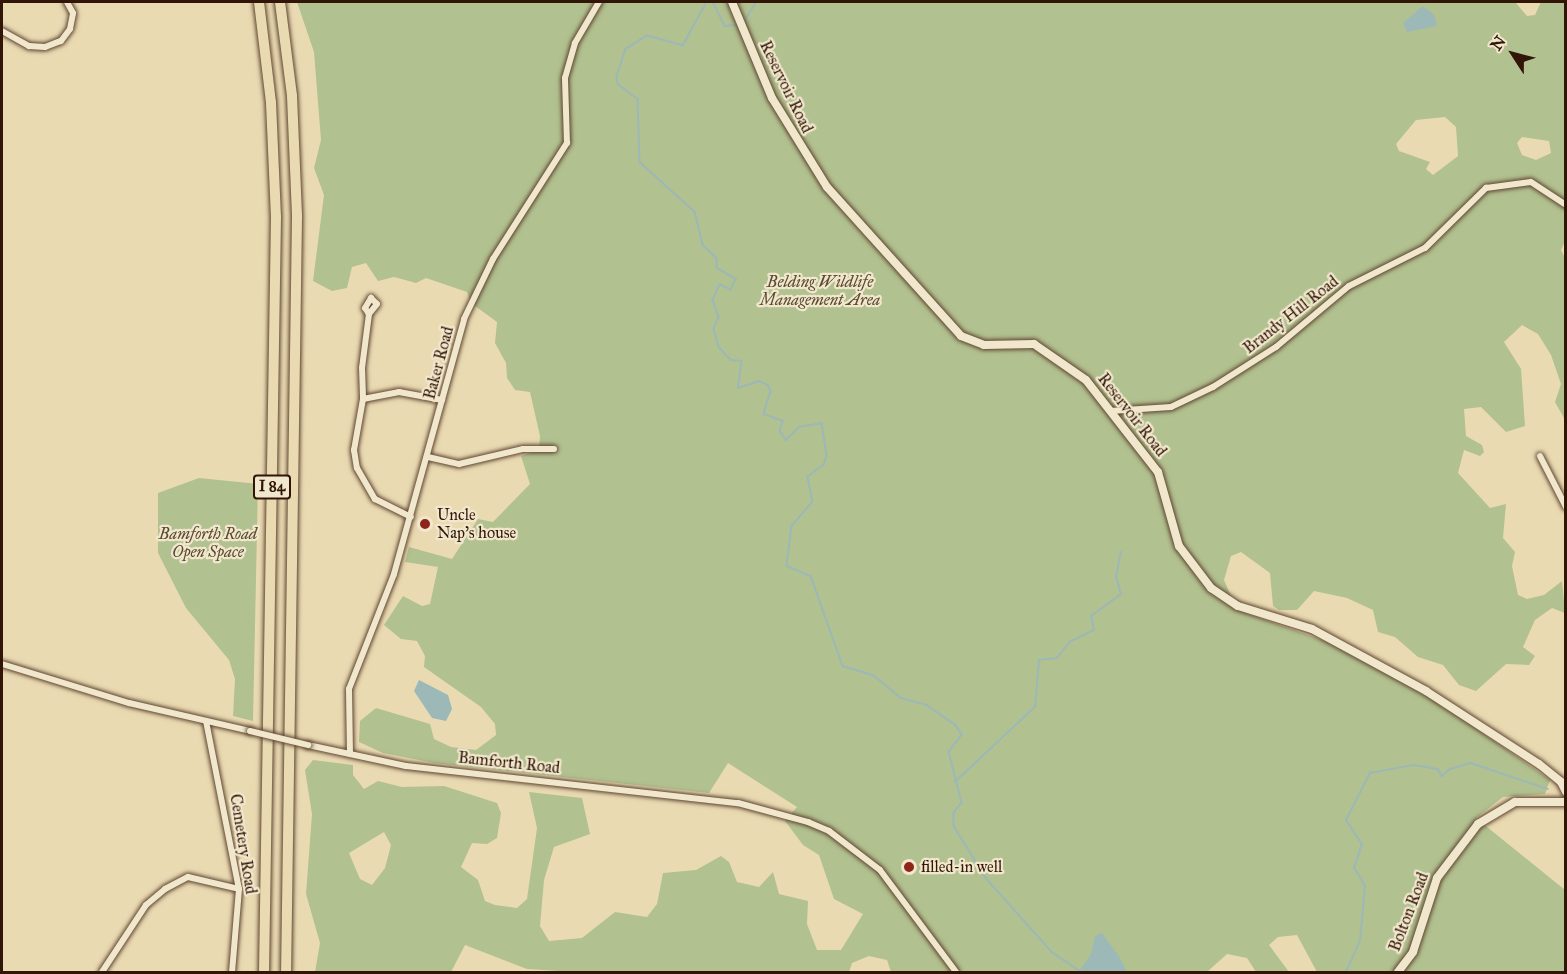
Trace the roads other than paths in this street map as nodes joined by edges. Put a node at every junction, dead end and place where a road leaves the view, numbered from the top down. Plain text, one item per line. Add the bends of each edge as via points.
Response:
1 (67, 2) edge
2 (259, 2) edge
3 (280, 2) edge
4 (599, 2) edge
5 (732, 2) edge
6 (2, 31) edge
7 (1566, 205) edge
8 (369, 314) dead end
9 (363, 399) junction
10 (442, 400) junction
11 (1110, 411) junction
12 (554, 449) dead end
13 (1540, 456) dead end
14 (428, 457) junction
15 (1566, 507) edge
16 (411, 517) junction
17 (2, 664) edge
18 (206, 721) junction
19 (350, 754) junction
20 (1566, 792) edge
21 (1566, 802) edge
22 (239, 889) junction
23 (102, 972) edge
24 (232, 972) edge
25 (264, 972) edge
26 (286, 972) edge
27 (956, 972) edge
28 (1398, 972) edge

1 - 6 street via 72,13 70,29 61,41 45,47 29,46
2 - 25 highway, I 84 via 271,103 276,217
3 - 26 highway, I 84 via 292,96 297,217
4 - 10 street, Baker Road via 575,43 565,78 567,143 477,289
5 - 11 street, Reservoir Road via 772,98 810,165 927,302 970,342 1020,341 1060,360 1086,380
7 - 11 street, Brandy Hill Road via 1531,182 1486,188 1425,248 1349,286 1276,347 1213,387 1171,407
8 - 9 street
9 - 10 street via 399,392
9 - 16 street via 354,450 363,485 375,499
10 - 14 street, Baker Road
11 - 20 street, Reservoir Road via 1164,482 1179,546 1211,588 1238,606 1312,629 1426,691 1539,764
12 - 14 street via 523,449 459,464
13 - 15 street
14 - 16 street, Baker Road
16 - 19 street, Baker Road via 349,689
17 - 18 street, Bamforth Road via 129,704
18 - 19 street, Bamforth Road, bridge
18 - 22 street, Cemetery Road
19 - 27 street, Bamforth Road via 406,766 738,803 808,822 829,831 880,870
21 - 28 street, Bolton Road via 1515,802 1495,809 1479,824 1437,878 1413,952
22 - 23 street via 188,877 165,889 146,905
22 - 24 street, Cemetery Road

